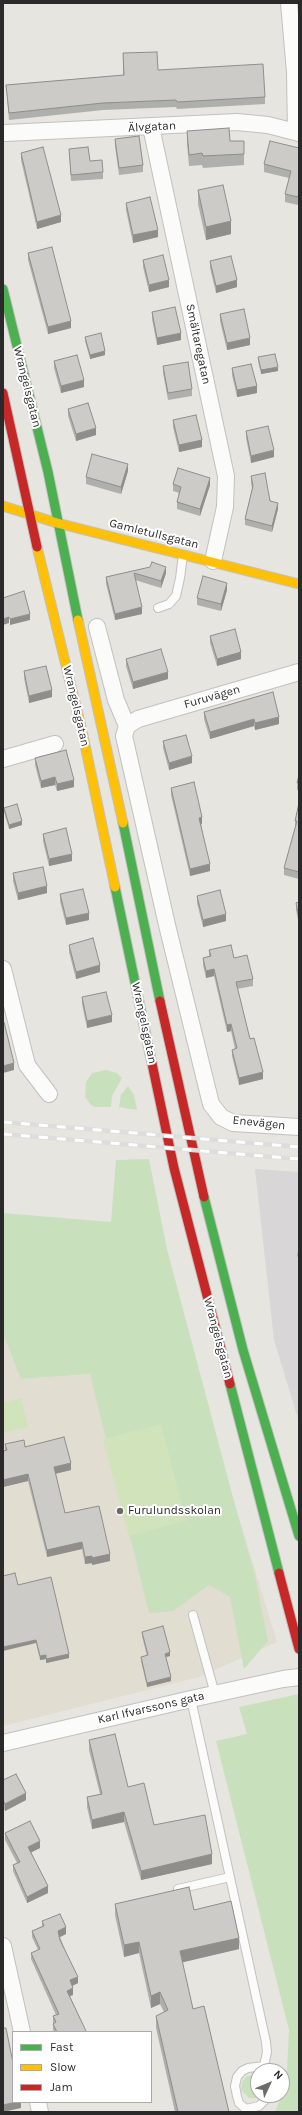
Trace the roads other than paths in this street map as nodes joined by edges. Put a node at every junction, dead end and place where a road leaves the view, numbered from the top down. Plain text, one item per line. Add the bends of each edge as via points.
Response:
1 (289, 3) edge
2 (151, 127) junction
3 (297, 132) edge
4 (5, 133) dead end
5 (3, 289) edge
6 (3, 393) edge
7 (3, 506) edge
8 (30, 514) junction
9 (57, 523) junction
10 (183, 554) junction
11 (213, 561) junction
12 (299, 584) edge
13 (158, 608) dead end
14 (97, 627) dead end
15 (299, 672) edge
16 (127, 726) junction
17 (55, 744) dead end
18 (3, 759) edge
19 (3, 969) edge
20 (49, 1094) dead end
21 (299, 1127) edge
22 (299, 1536) edge
23 (193, 1616) dead end
24 (299, 1649) edge
25 (299, 1677) edge
26 (215, 1694) junction
27 (191, 1698) junction
28 (3, 1743) edge
29 (230, 1877) junction
30 (171, 1891) edge
31 (3, 1946) edge
32 (22, 2031) edge
33 (266, 2063) edge
34 (250, 2068) edge
35 (262, 2103) edge
36 (245, 2110) edge

1 - 3 street
2 - 3 street, Älvgatan via 237,122 268,125
2 - 4 street, Älvgatan
2 - 11 street, Smältaregatan via 226,476 225,507
5 - 9 main road, Wrangelsgatan via 48,472
6 - 8 main road, Wrangelsgatan
7 - 8 main road, Gamletullsgatan
8 - 9 main road, Gamletullsgatan
8 - 24 main road, Wrangelsgatan via 82,731 174,1168
9 - 10 main road, Gamletullsgatan
9 - 22 main road, Wrangelsgatan via 195,1164 243,1350
10 - 11 main road, Gamletullsgatan
10 - 13 lane via 176,596 169,604
11 - 12 main road, Gamletullsgatan
14 - 16 street via 116,700
15 - 16 street, Furuvägen via 138,719
16 - 21 street, Enevägen via 124,736 211,1104 221,1117 233,1122
17 - 18 street
19 - 20 street via 27,1065
23 - 26 lane
25 - 26 street, Karl Ifvarssons gata
26 - 27 street, Karl Ifvarssons gata
27 - 28 street, Karl Ifvarssons gata
27 - 29 lane
29 - 30 lane
29 - 33 lane via 266,2042
31 - 32 street
34 - 36 lane via 242,2071 235,2086 239,2103
35 - 36 lane

